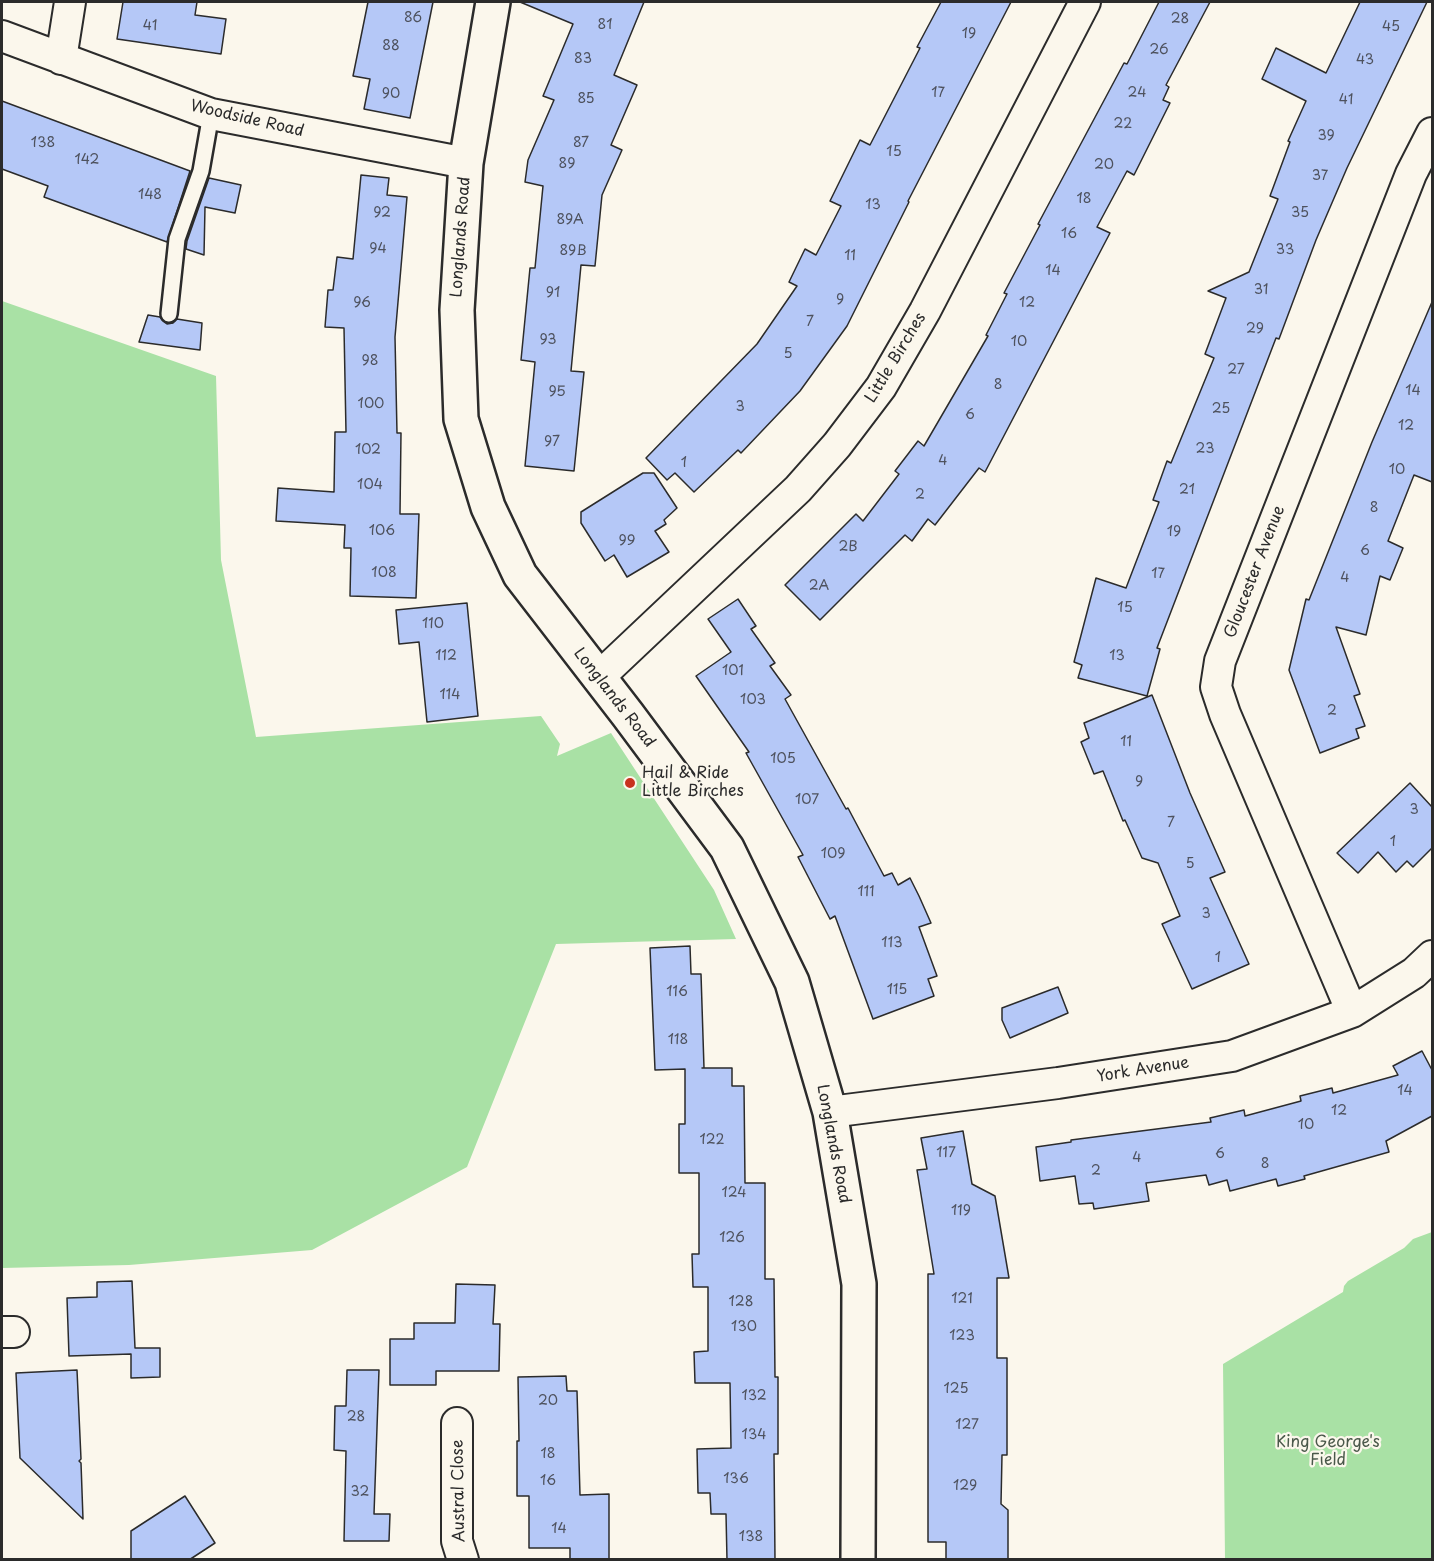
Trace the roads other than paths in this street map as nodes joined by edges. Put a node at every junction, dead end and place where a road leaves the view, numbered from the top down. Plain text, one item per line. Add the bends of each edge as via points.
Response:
1 (70, 2) edge
2 (493, 2) edge
3 (1085, 2) edge
4 (2, 36) edge
5 (61, 59) junction
6 (211, 114) junction
7 (1432, 133) edge
8 (466, 163) junction
9 (169, 314) dead end
10 (598, 678) junction
11 (1432, 956) edge
12 (1352, 1012) junction
13 (830, 1112) junction
14 (457, 1423) dead end
15 (463, 1560) edge
16 (858, 1560) edge

1 - 5 street
2 - 8 street, Longlands Road
3 - 10 street, Little Birches via 881,387 798,489
4 - 5 street, Woodside Road
5 - 6 street, Woodside Road
6 - 8 street, Woodside Road
6 - 9 lane via 201,171 177,239
7 - 12 street, Gloucester Avenue via 1412,174 1220,660 1216,687
8 - 10 street, Longlands Road via 457,310 461,419 488,507 520,575
10 - 13 street, Longlands Road via 727,848 792,982
11 - 12 street, York Avenue via 1414,973
12 - 13 street, York Avenue via 1232,1056
13 - 16 street, Longlands Road via 859,1284
14 - 15 street, Austral Close via 457,1541

